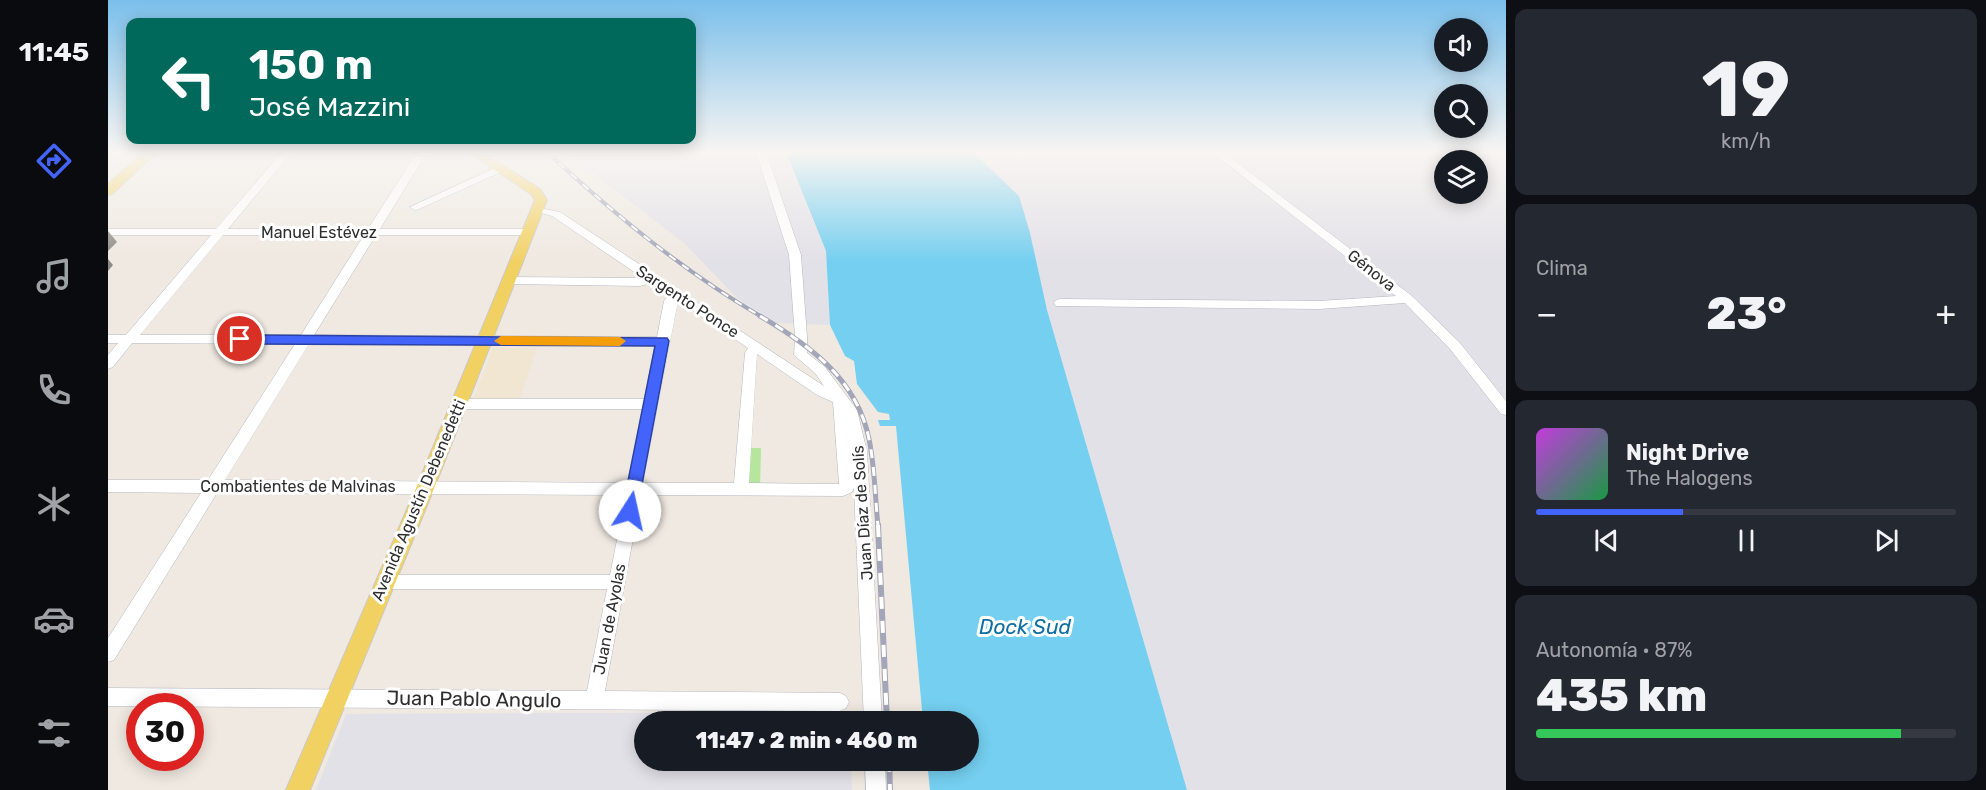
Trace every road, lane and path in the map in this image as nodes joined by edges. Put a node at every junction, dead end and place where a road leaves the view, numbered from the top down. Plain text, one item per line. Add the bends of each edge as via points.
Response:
1 (256, 189) edge
2 (400, 189) edge
3 (456, 189) edge
4 (531, 189) edge
5 (773, 189) edge
6 (1266, 189) edge
7 (415, 207) dead end
8 (538, 209) junction
9 (108, 232) edge
10 (219, 232) junction
11 (374, 232) junction
12 (529, 232) junction
13 (655, 279) junction
14 (508, 281) junction
15 (678, 294) junction
16 (1408, 299) junction
17 (1060, 303) dead end
18 (108, 339) edge
19 (129, 339) junction
20 (306, 340) junction
21 (484, 340) junction
22 (662, 341) junction
23 (756, 345) junction
24 (108, 363) edge
25 (840, 399) junction
26 (459, 404) junction
27 (649, 404) junction
28 (1506, 410) edge
29 (108, 486) edge
30 (426, 486) junction
31 (214, 487) junction
32 (634, 488) junction
33 (741, 489) junction
34 (384, 582) junction
35 (617, 582) junction
36 (108, 654) edge
37 (108, 697) edge
38 (336, 697) junction
39 (594, 700) junction
40 (840, 702) dead end
41 (872, 711) edge
42 (875, 771) edge
43 (298, 790) edge
44 (876, 790) edge

1 - 10 street
2 - 11 street
3 - 7 street
4 - 8 main road via 541,198
5 - 25 street, Juan Díaz de Solís via 795,255 800,355 820,370
6 - 16 street, Génova
8 - 12 main road, Avenida Agustín Debenedetti
8 - 13 street, Sargento Ponce via 556,214
9 - 10 street, Manuel Estévez
10 - 11 street, Manuel Estévez
10 - 19 street
11 - 12 street, Manuel Estévez
11 - 20 street
12 - 14 main road, Avenida Agustín Debenedetti
13 - 14 street
13 - 15 street, Sargento Ponce
14 - 21 main road, Avenida Agustín Debenedetti
15 - 22 street, Juan de Ayolas via 670,301
15 - 23 street, Sargento Ponce
16 - 17 street via 1319,305
16 - 28 street, Génova via 1455,345
18 - 19 street
19 - 20 street
19 - 24 street
20 - 21 street
20 - 31 street
21 - 22 street
21 - 26 main road, Avenida Agustín Debenedetti
22 - 27 street, Juan de Ayolas
23 - 25 street, Sargento Ponce via 822,391
23 - 33 street via 751,353
25 - 33 street, Combatientes de Malvinas via 847,488
25 - 41 street, Juan Díaz de Solís via 852,414 860,452
26 - 27 street
26 - 30 main road, Avenida Agustín Debenedetti
27 - 32 street, Juan de Ayolas
29 - 31 street, Combatientes de Malvinas
30 - 31 street, Combatientes de Malvinas
30 - 32 street, Combatientes de Malvinas
30 - 34 main road, Avenida Agustín Debenedetti
31 - 36 street
32 - 33 street, Combatientes de Malvinas
32 - 35 street, Juan de Ayolas
34 - 35 street
34 - 38 main road, Avenida Agustín Debenedetti
35 - 39 street, Juan de Ayolas
37 - 38 street, Juan Pablo Angulo
38 - 39 street, Juan Pablo Angulo
38 - 43 main road, Avenida Agustín Debenedetti
39 - 40 street, Juan Pablo Angulo
42 - 44 street

